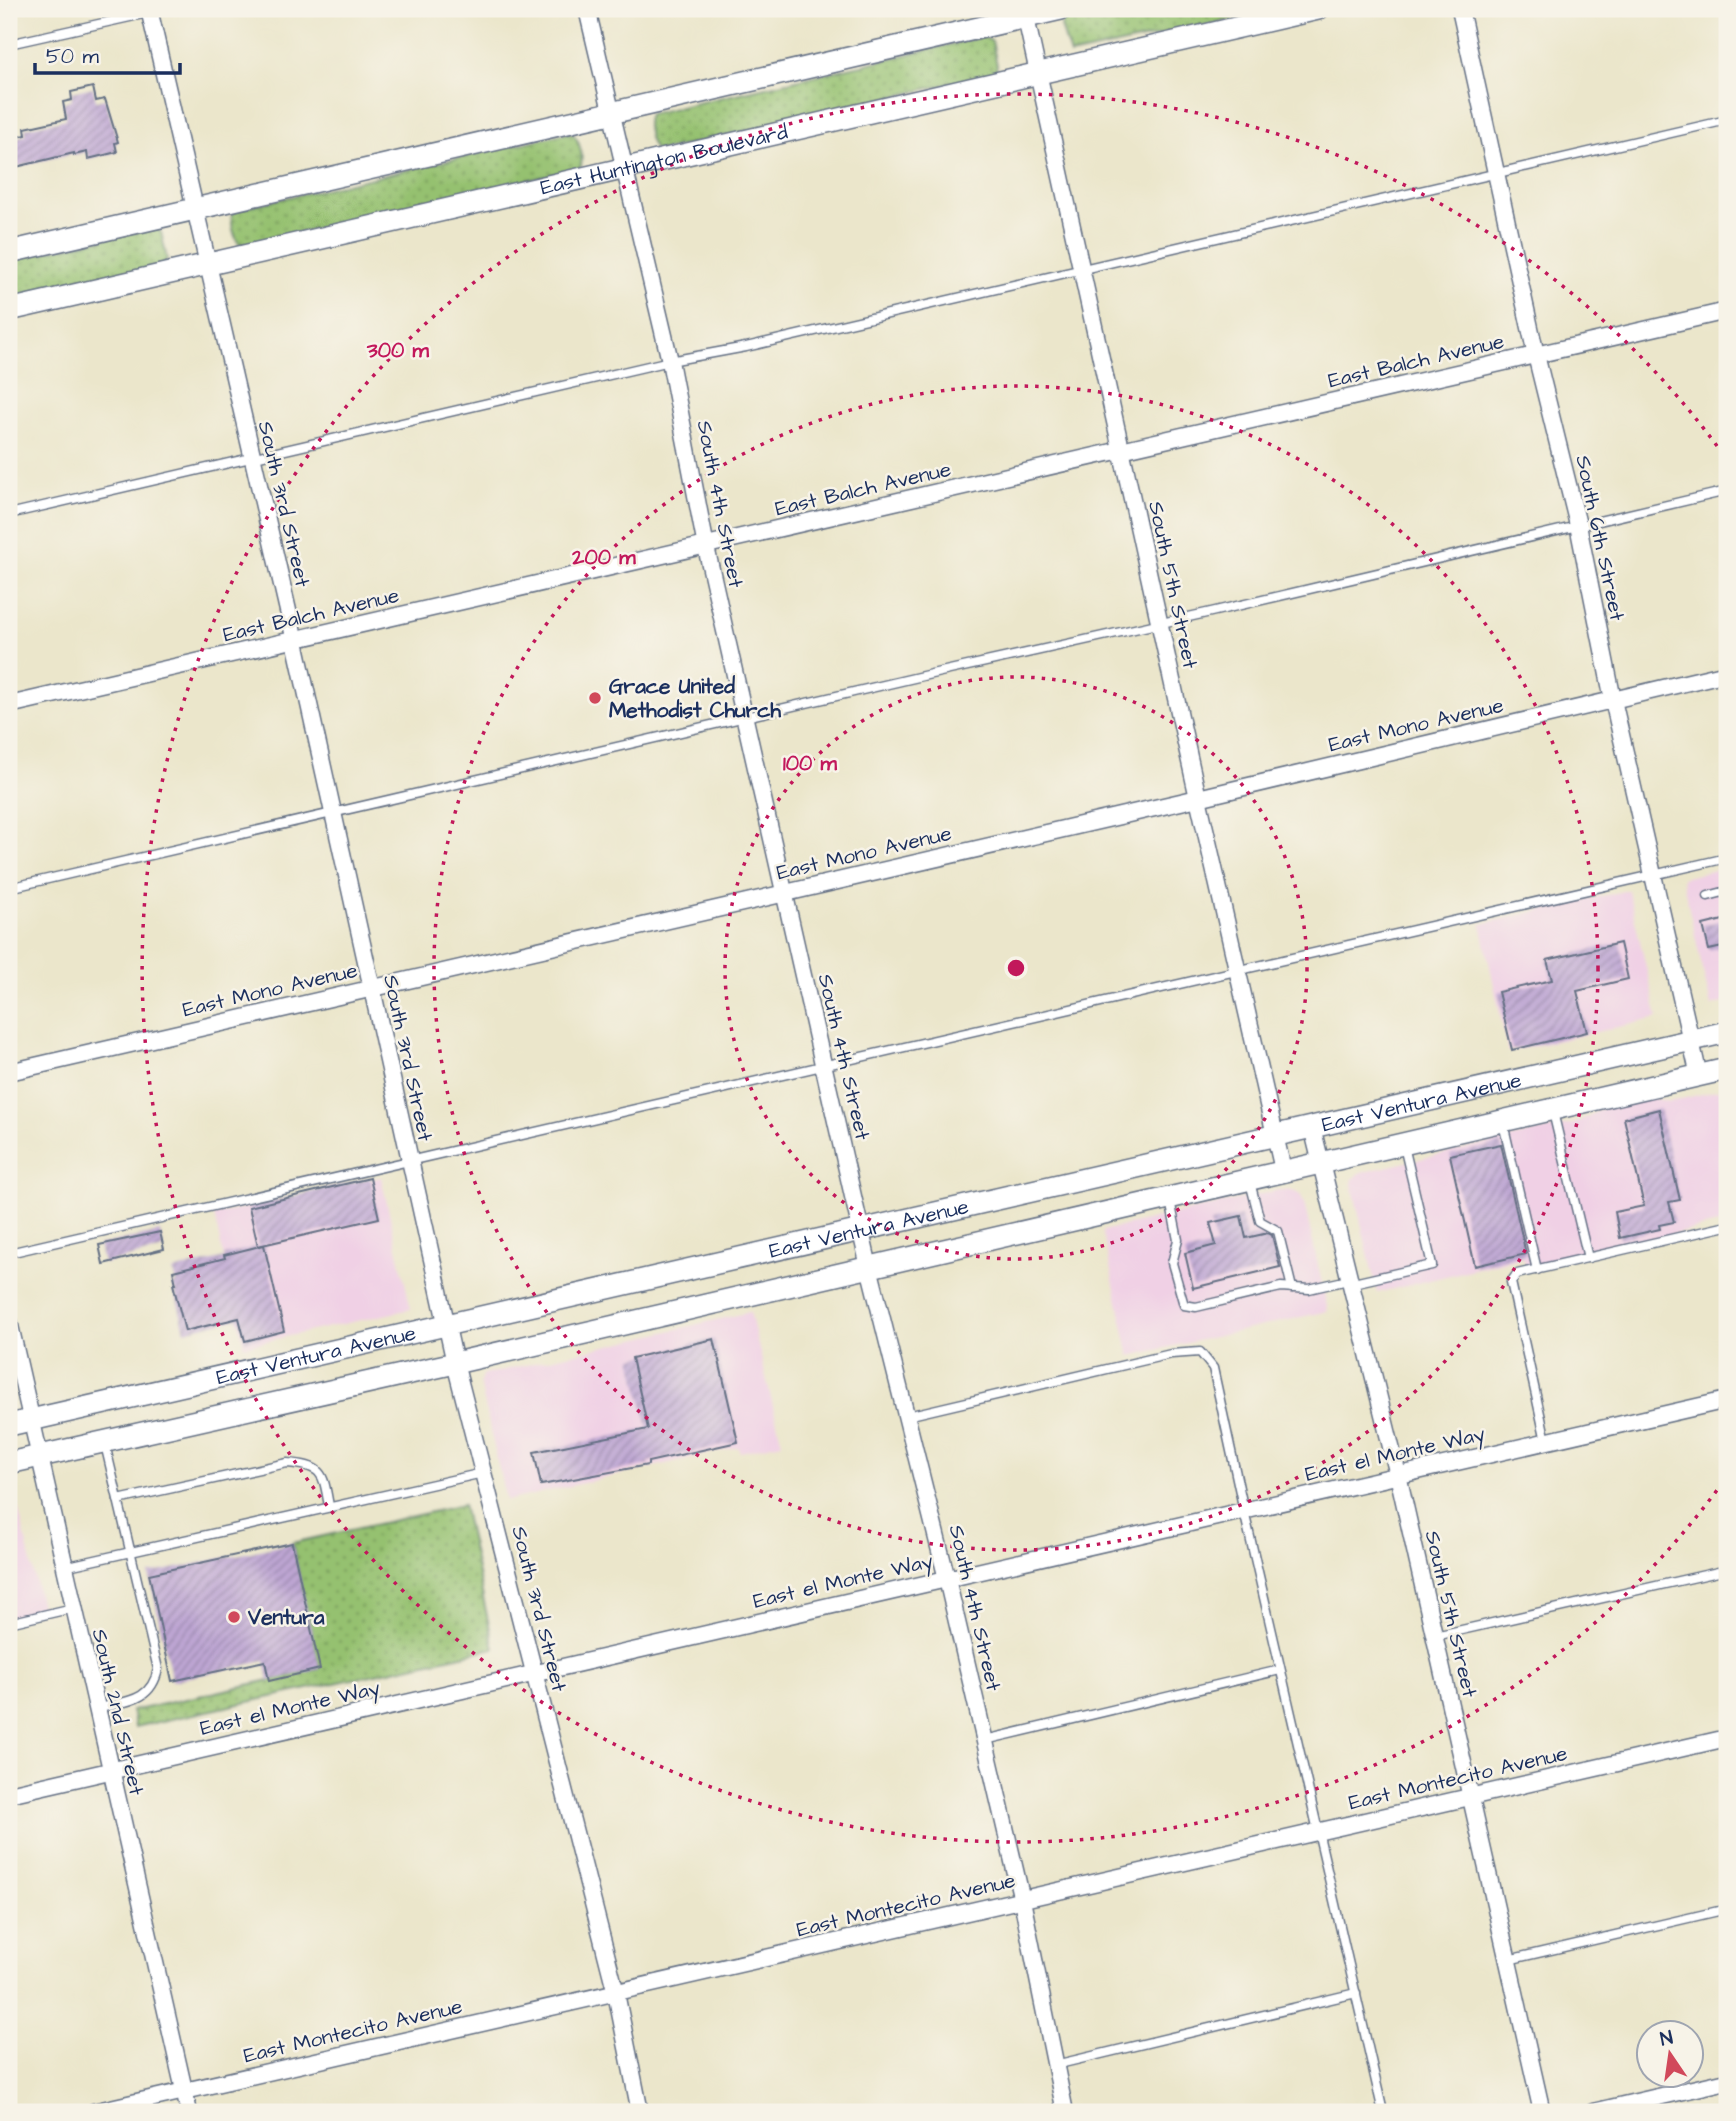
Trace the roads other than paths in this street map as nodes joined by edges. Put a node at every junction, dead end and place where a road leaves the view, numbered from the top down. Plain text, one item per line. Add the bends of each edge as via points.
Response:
1 (587, 9) edge
2 (1061, 9) edge
3 (1318, 9) edge
4 (1460, 9) edge
5 (155, 10) edge
6 (1025, 13) edge
7 (9, 44) edge
8 (1038, 72) junction
9 (611, 114) junction
10 (1727, 120) edge
11 (623, 167) junction
12 (1498, 173) junction
13 (195, 210) junction
14 (9, 252) edge
15 (209, 265) junction
16 (1082, 269) junction
17 (9, 310) edge
18 (1727, 312) edge
19 (1536, 355) junction
20 (670, 362) junction
21 (1122, 450) junction
22 (252, 458) junction
23 (1727, 491) edge
24 (9, 514) edge
25 (1578, 525) junction
26 (706, 547) junction
27 (1160, 623) junction
28 (295, 641) junction
29 (1727, 673) edge
30 (1613, 700) junction
31 (9, 705) edge
32 (745, 717) junction
33 (1198, 798) junction
34 (332, 811) junction
35 (1727, 858) edge
36 (1653, 874) junction
37 (9, 888) edge
38 (1727, 891) edge
39 (786, 893) junction
40 (1708, 896) dead end
41 (1238, 971) junction
42 (372, 989) junction
43 (1727, 1032) edge
44 (1691, 1040) junction
45 (824, 1065) junction
46 (1727, 1069) edge
47 (9, 1072) edge
48 (1699, 1076) junction
49 (1552, 1109) junction
50 (1502, 1120) junction
51 (1312, 1127) junction
52 (1276, 1135) junction
53 (1403, 1143) junction
54 (410, 1161) junction
55 (1320, 1161) junction
56 (1283, 1170) junction
57 (1249, 1178) junction
58 (1170, 1197) junction
59 (1727, 1226) edge
60 (861, 1231) junction
61 (9, 1252) edge
62 (1588, 1258) junction
63 (869, 1267) junction
64 (1537, 1270) junction
65 (1349, 1282) junction
66 (1292, 1287) junction
67 (9, 1321) edge
68 (446, 1326) junction
69 (455, 1363) junction
70 (1727, 1399) edge
71 (906, 1416) junction
72 (31, 1420) junction
73 (9, 1425) edge
74 (104, 1441) junction
75 (1546, 1441) junction
76 (39, 1456) junction
77 (9, 1463) edge
78 (483, 1473) junction
79 (1398, 1475) junction
80 (118, 1500) junction
81 (329, 1506) junction
82 (1244, 1511) junction
83 (130, 1550) junction
84 (64, 1567) junction
85 (1727, 1570) edge
86 (947, 1579) junction
87 (73, 1608) junction
88 (9, 1623) edge
89 (1435, 1636) junction
90 (1280, 1670) junction
91 (534, 1674) junction
92 (95, 1709) junction
93 (1727, 1738) edge
94 (985, 1741) junction
95 (110, 1771) junction
96 (9, 1794) edge
97 (1471, 1797) junction
98 (1317, 1832) junction
99 (1022, 1900) junction
100 (1727, 1909) edge
101 (1508, 1960) junction
102 (616, 1993) junction
103 (1356, 1993) junction
104 (1055, 2065) junction
105 (1727, 2081) edge
106 (184, 2091) junction
107 (93, 2112) edge
108 (189, 2112) edge
109 (640, 2112) edge
110 (1065, 2112) edge
111 (1384, 2112) edge
112 (1542, 2112) edge
113 (1593, 2112) edge

1 - 9 street, South 4th Street
2 - 6 main road
3 - 8 main road, East Huntington Boulevard
4 - 12 street, South 6th Street
5 - 7 lane
5 - 13 street, South 3rd Street
6 - 8 street, South 5th Street
6 - 9 main road
8 - 11 main road, East Huntington Boulevard
8 - 16 street, South 5th Street
9 - 11 street, South 4th Street
9 - 13 main road
10 - 12 lane
11 - 15 main road, East Huntington Boulevard
11 - 20 street, South 4th Street
12 - 16 lane
12 - 19 street, South 6th Street
13 - 14 main road
13 - 15 street, South 3rd Street
15 - 17 main road, East Huntington Boulevard
15 - 22 street, South 3rd Street
16 - 20 lane
16 - 21 street, South 5th Street
18 - 19 street, East Balch Avenue
19 - 21 street, East Balch Avenue
19 - 25 street, South 6th Street
20 - 22 lane
20 - 26 street, South 4th Street
21 - 26 street, East Balch Avenue
21 - 27 street, South 5th Street
22 - 24 lane
22 - 28 street, South 3rd Street
23 - 25 lane
25 - 27 lane
25 - 30 street, South 6th Street
26 - 28 street, East Balch Avenue
26 - 32 street, South 4th Street
27 - 32 lane
27 - 33 street, South 5th Street
28 - 31 street, East Balch Avenue
28 - 34 street, South 3rd Street
29 - 30 street, East Mono Avenue
30 - 33 street, East Mono Avenue
30 - 36 street, South 6th Street
32 - 34 lane
32 - 39 street, South 4th Street
33 - 39 street, East Mono Avenue
33 - 41 street, South 5th Street
34 - 37 lane
34 - 42 street, South 3rd Street
35 - 36 lane
36 - 41 lane
36 - 44 street, South 6th Street
38 - 40 lane
39 - 42 street, East Mono Avenue
39 - 45 street, South 4th Street
41 - 45 lane
41 - 52 street, South 5th Street
42 - 47 street, East Mono Avenue
42 - 54 street, South 3rd Street
43 - 44 main road, East Ventura Avenue
44 - 48 street, South 6th Street
44 - 51 main road, East Ventura Avenue
45 - 54 lane
45 - 60 street, South 4th Street
46 - 48 main road, East Ventura Avenue
48 - 49 main road, East Ventura Avenue
49 - 50 main road, East Ventura Avenue
49 - 62 lane
50 - 53 main road, East Ventura Avenue
50 - 64 lane
51 - 52 main road, East Ventura Avenue
51 - 55 street, South 5th Street
52 - 56 street, South 5th Street
52 - 60 main road, East Ventura Avenue
53 - 55 main road, East Ventura Avenue
53 - 65 lane via 1432,1265
54 - 61 lane
54 - 68 street, South 3rd Street
55 - 56 main road, East Ventura Avenue
55 - 65 street, South 5th Street
56 - 57 main road, East Ventura Avenue
57 - 58 main road, East Ventura Avenue
57 - 66 lane via 1260,1221 1278,1231
58 - 63 main road, East Ventura Avenue
58 - 66 lane via 1178,1240 1172,1263 1184,1304 1196,1307
59 - 62 lane
60 - 63 street, South 4th Street
60 - 68 main road, East Ventura Avenue
62 - 64 lane
63 - 69 main road, East Ventura Avenue
63 - 71 street, South 4th Street
64 - 75 lane via 1517,1274 1511,1282
65 - 66 lane
65 - 79 street, South 5th Street
67 - 72 street, South 2nd Street
68 - 69 street, South 3rd Street
68 - 72 main road, East Ventura Avenue
69 - 74 main road, East Ventura Avenue
69 - 78 street, South 3rd Street
70 - 75 street, East el Monte Way
71 - 82 lane via 1171,1354 1200,1352 1213,1368
71 - 86 street, South 4th Street
72 - 73 main road, East Ventura Avenue
72 - 76 street, South 2nd Street
74 - 76 main road, East Ventura Avenue
74 - 80 lane
75 - 79 street, East el Monte Way
76 - 77 main road, East Ventura Avenue
76 - 84 street, South 2nd Street
78 - 81 lane
78 - 91 street, South 3rd Street
79 - 82 street, East el Monte Way
79 - 89 street, South 5th Street
80 - 81 lane via 287,1463 310,1465 324,1477
80 - 83 lane
81 - 83 lane
82 - 86 street, East el Monte Way
82 - 90 lane
83 - 84 lane
83 - 92 lane via 158,1669 155,1685 144,1696
84 - 87 street, South 2nd Street
85 - 89 lane
86 - 91 street, East el Monte Way
86 - 94 street, South 4th Street
87 - 88 lane
87 - 92 street, South 2nd Street
89 - 97 street, South 5th Street
90 - 94 lane
90 - 98 lane
91 - 95 street, East el Monte Way
91 - 102 street, South 3rd Street
92 - 95 street, South 2nd Street
93 - 97 street, East Montecito Avenue
94 - 99 street, South 4th Street
95 - 96 street, East el Monte Way
95 - 106 street, South 2nd Street
97 - 98 street, East Montecito Avenue
97 - 101 street, South 5th Street
98 - 99 street, East Montecito Avenue
98 - 103 lane
99 - 102 street, East Montecito Avenue
99 - 104 street, South 4th Street
100 - 101 lane
101 - 112 street, South 5th Street
102 - 106 street, East Montecito Avenue
102 - 109 street, South 3rd Street
103 - 104 lane
103 - 111 lane
104 - 110 street, South 4th Street
105 - 113 street
106 - 107 street, East Montecito Avenue
106 - 108 street, South 2nd Street

